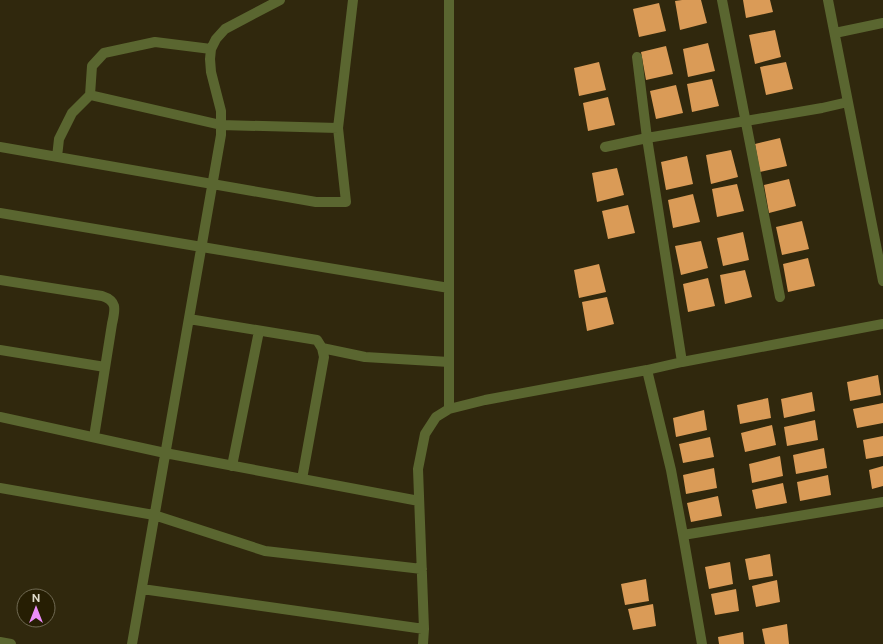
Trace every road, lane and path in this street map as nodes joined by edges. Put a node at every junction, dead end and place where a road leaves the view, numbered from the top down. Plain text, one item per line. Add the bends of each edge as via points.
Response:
1 (280, 0) edge
2 (353, 0) edge
3 (449, 0) edge
4 (722, 0) edge
5 (828, 0) edge
6 (883, 23) edge
7 (835, 33) junction
8 (211, 49) junction
9 (637, 57) dead end
10 (90, 95) junction
11 (848, 102) junction
12 (746, 121) junction
13 (221, 125) junction
14 (338, 128) junction
15 (647, 138) junction
16 (0, 147) edge
17 (604, 147) dead end
18 (57, 157) junction
19 (213, 184) junction
20 (0, 213) edge
21 (202, 247) junction
22 (0, 280) edge
23 (883, 281) edge
24 (449, 288) junction
25 (780, 297) dead end
26 (189, 319) junction
27 (883, 324) edge
28 (259, 331) junction
29 (322, 348) junction
30 (0, 350) edge
31 (449, 362) junction
32 (682, 362) junction
33 (105, 367) junction
34 (647, 370) junction
35 (449, 409) junction
36 (0, 417) edge
37 (94, 438) junction
38 (165, 453) junction
39 (232, 466) junction
40 (302, 479) junction
41 (0, 488) edge
42 (419, 501) junction
43 (883, 502) edge
44 (154, 515) junction
45 (683, 535) junction
46 (422, 568) junction
47 (142, 588) junction
48 (424, 629) junction
49 (0, 642) edge
50 (11, 644) edge
51 (132, 644) edge
52 (423, 644) edge
53 (702, 644) edge

1 - 8 street via 225,29
2 - 14 street
3 - 24 street
4 - 12 street
5 - 7 street
6 - 7 street
7 - 11 street
8 - 10 street via 155,42 104,53 92,66
8 - 13 street via 211,72
9 - 15 street
10 - 13 street
10 - 18 street via 72,114 59,139
11 - 12 street
11 - 23 street
12 - 15 street
12 - 25 street
13 - 14 street
13 - 19 street
14 - 19 street via 346,202 316,202
15 - 17 street
15 - 32 street
16 - 18 street
18 - 19 street
19 - 21 street
20 - 21 street
21 - 24 street
21 - 26 street
22 - 33 street via 108,298 113,303 115,311
24 - 31 street
26 - 28 street
26 - 38 street
27 - 32 street
28 - 29 street via 317,340
28 - 39 street
29 - 31 street via 365,357
29 - 40 street via 324,357
30 - 33 street
31 - 35 street
32 - 34 street
33 - 37 street
34 - 35 street
34 - 45 street via 671,470
35 - 42 street via 436,417 425,434 418,469
36 - 37 street
37 - 38 street
38 - 39 street
38 - 44 street
39 - 40 street
40 - 42 street
41 - 44 street
42 - 46 street
43 - 45 street
44 - 46 street via 266,551
44 - 47 street
45 - 53 street
46 - 48 street
47 - 48 street
47 - 51 street
48 - 52 street
49 - 50 street

